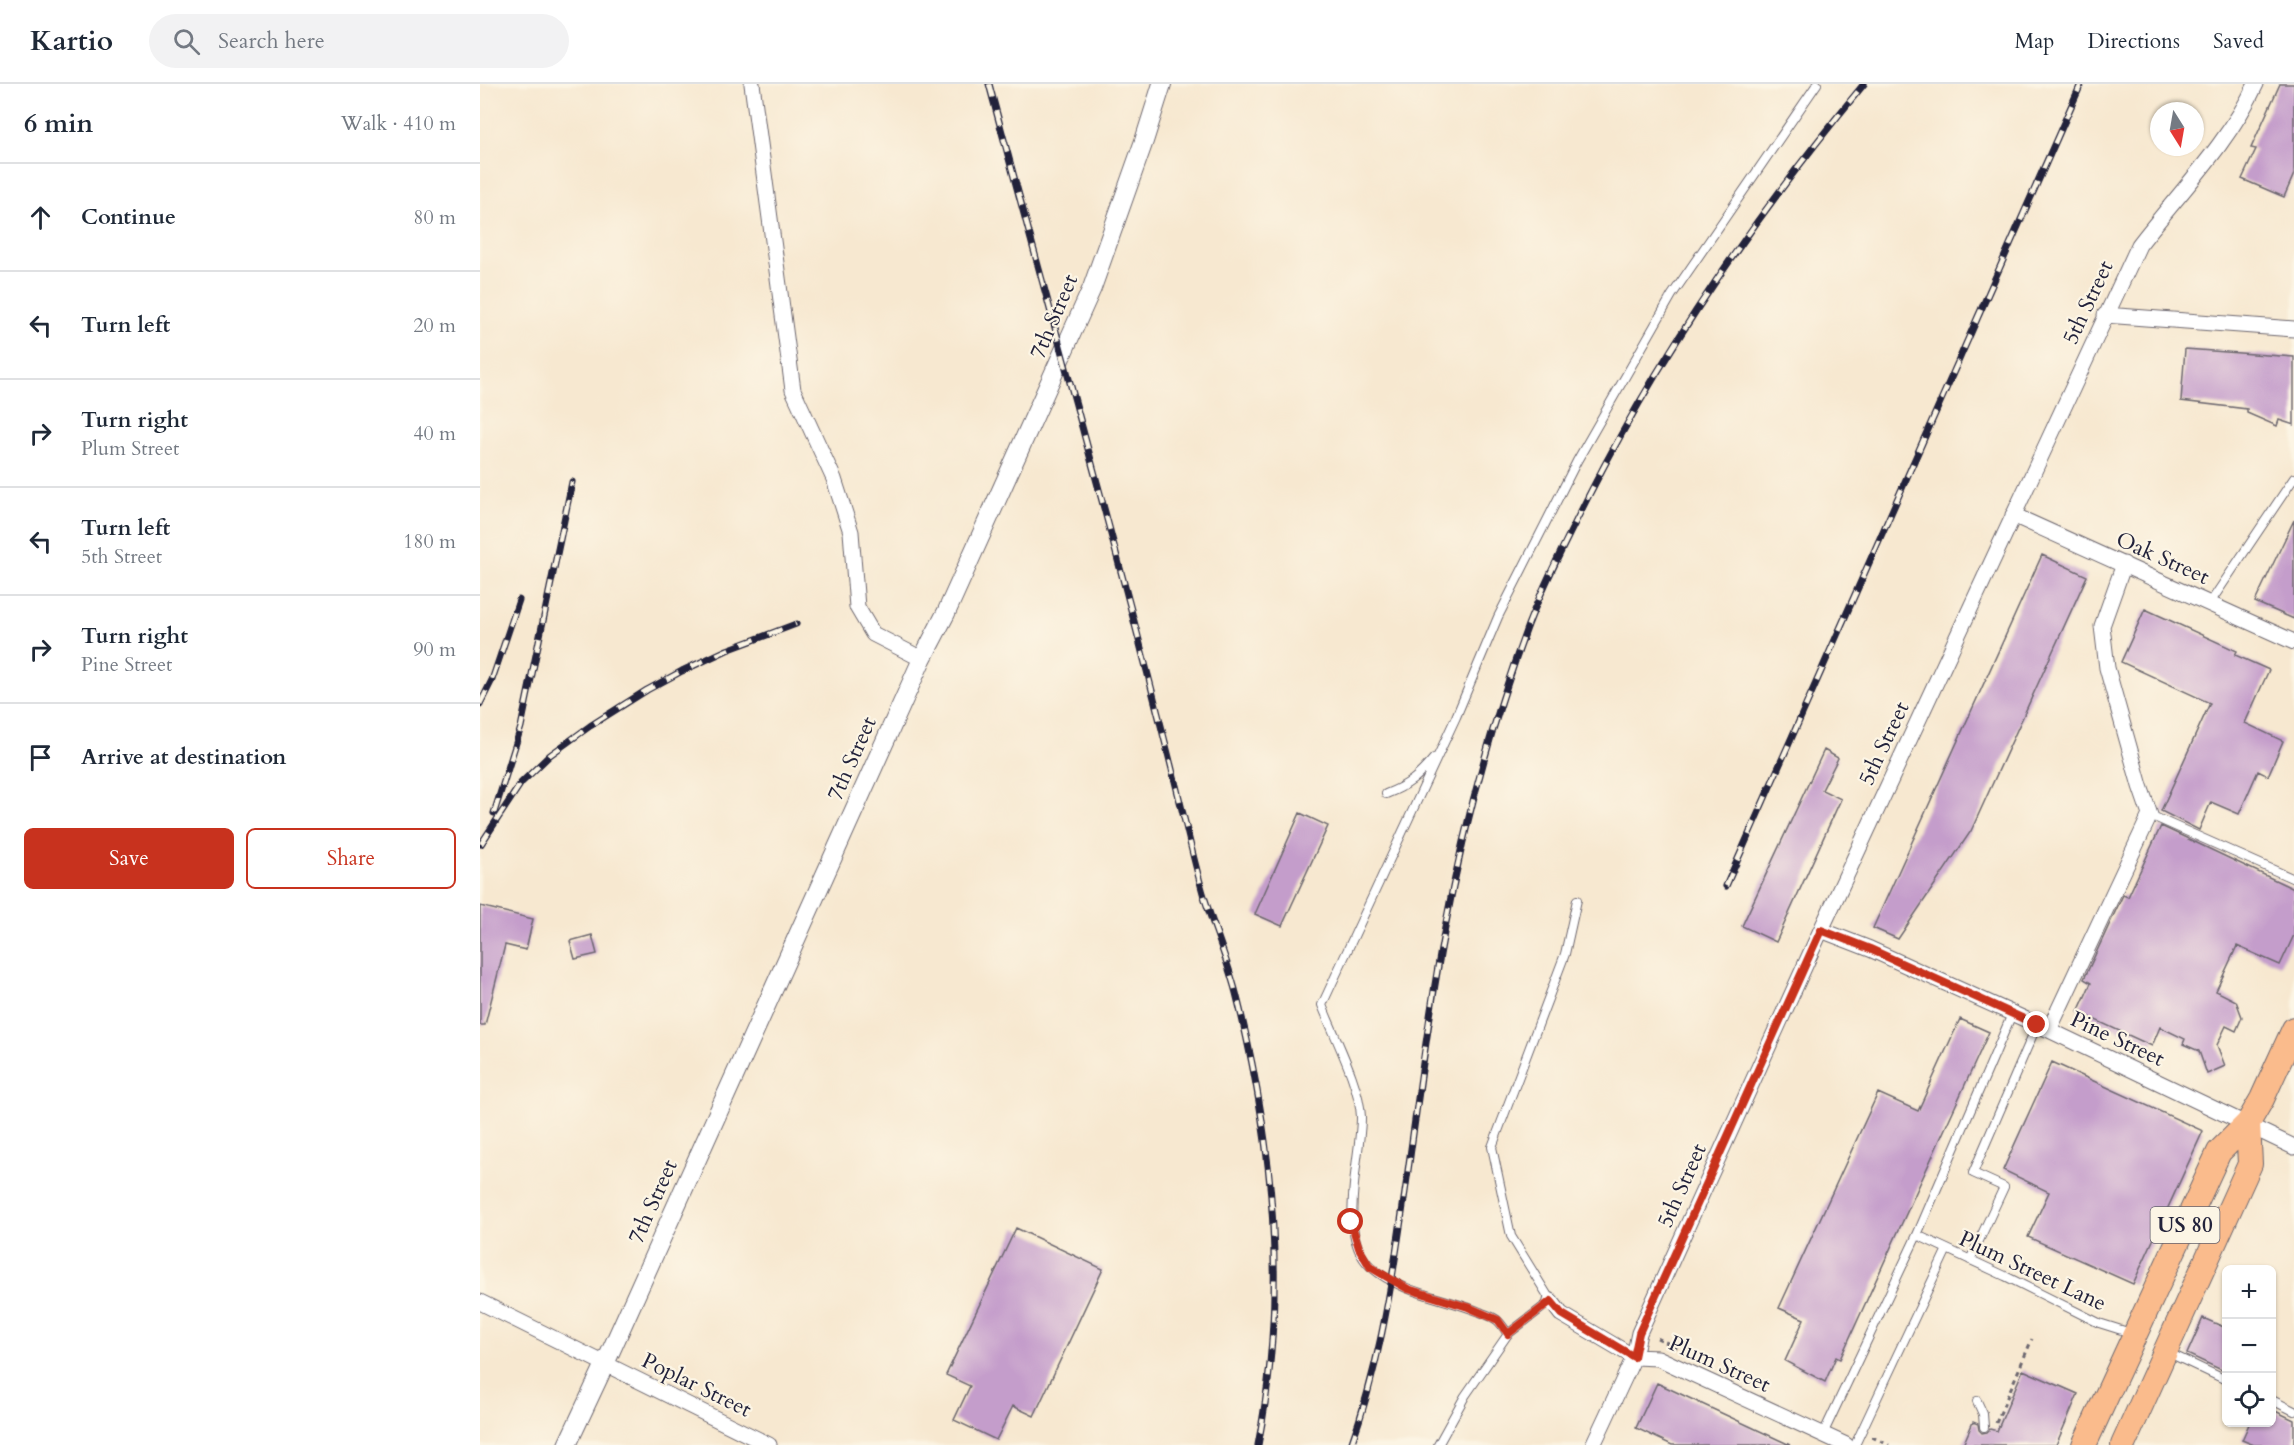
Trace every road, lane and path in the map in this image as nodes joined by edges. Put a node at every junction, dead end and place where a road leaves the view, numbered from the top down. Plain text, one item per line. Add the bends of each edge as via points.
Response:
1 (752, 84) edge
2 (1162, 84) edge
3 (1817, 84) edge
4 (2256, 84) edge
5 (2105, 315) junction
6 (2294, 329) edge
7 (2294, 478) edge
8 (2013, 515) junction
9 (2124, 564) junction
10 (2210, 603) junction
11 (2294, 642) edge
12 (922, 659) junction
13 (1441, 750) junction
14 (1386, 794) dead end
15 (2150, 815) junction
16 (2294, 879) edge
17 (1576, 900) dead end
18 (1821, 930) junction
19 (2012, 1014) junction
20 (2043, 1028) junction
21 (2294, 1029) edge
22 (2248, 1123) junction
23 (2294, 1147) edge
24 (1917, 1235) junction
25 (1947, 1249) junction
26 (1970, 1260) junction
27 (1551, 1301) junction
28 (480, 1302) edge
29 (1508, 1334) junction
30 (2134, 1335) junction
31 (2032, 1339) dead end
32 (2165, 1352) junction
33 (1634, 1357) junction
34 (605, 1364) junction
35 (2222, 1378) edge
36 (1977, 1401) dead end
37 (2276, 1403) edge
38 (2294, 1411) edge
39 (1984, 1426) dead end
40 (1993, 1430) dead end
41 (1823, 1434) junction
42 (567, 1445) edge
43 (769, 1445) edge
44 (1438, 1445) edge
45 (1593, 1445) edge
46 (1846, 1445) edge
47 (1855, 1445) edge
48 (2084, 1445) edge
49 (2123, 1445) edge

1 - 12 street via 793,390 834,479 851,532 857,607 873,634
2 - 12 street, 7th Street via 1092,288
3 - 13 lane via 1672,295 1577,461 1498,617
4 - 5 street, 5th Street via 2201,168 2139,245
5 - 6 street
5 - 8 street, 5th Street
7 - 10 lane
8 - 9 street, Oak Street
8 - 18 street, 5th Street
9 - 10 street, Oak Street
9 - 15 street via 2102,626 2107,668
10 - 11 street, Oak Street
12 - 34 street, 7th Street
13 - 14 lane via 1408,785
13 - 29 lane via 1322,1005 1353,1083 1361,1115 1351,1222 1359,1248 1370,1267 1392,1281 1498,1320
15 - 16 lane
15 - 20 street
17 - 27 lane via 1564,954 1492,1146 1511,1236
18 - 19 street, Pine Street
18 - 33 street, 5th Street via 1639,1333
19 - 20 street, Pine Street
19 - 24 lane
20 - 22 street, Pine Street
20 - 26 lane via 1973,1173 2004,1187
21 - 22 main road, US 80
22 - 23 street, Pine Street
22 - 30 main road, US 80 via 2219,1152
22 - 32 main road, US 80 via 2250,1164
24 - 25 lane, Plum Street Lane
24 - 41 lane
25 - 26 lane, Plum Street Lane
25 - 47 lane
26 - 30 lane, Plum Street Lane via 2099,1323
27 - 29 lane
27 - 33 street, Plum Street via 1562,1314
28 - 34 street, Poplar Street
29 - 44 lane via 1465,1396
30 - 48 main road, US 80
31 - 40 path
32 - 35 lane
32 - 49 main road, US 80
33 - 41 street, Plum Street via 1658,1358
33 - 45 street, 5th Street
34 - 42 street, 7th Street
34 - 43 street, Poplar Street
36 - 39 lane
37 - 38 lane
41 - 46 street, Plum Street

